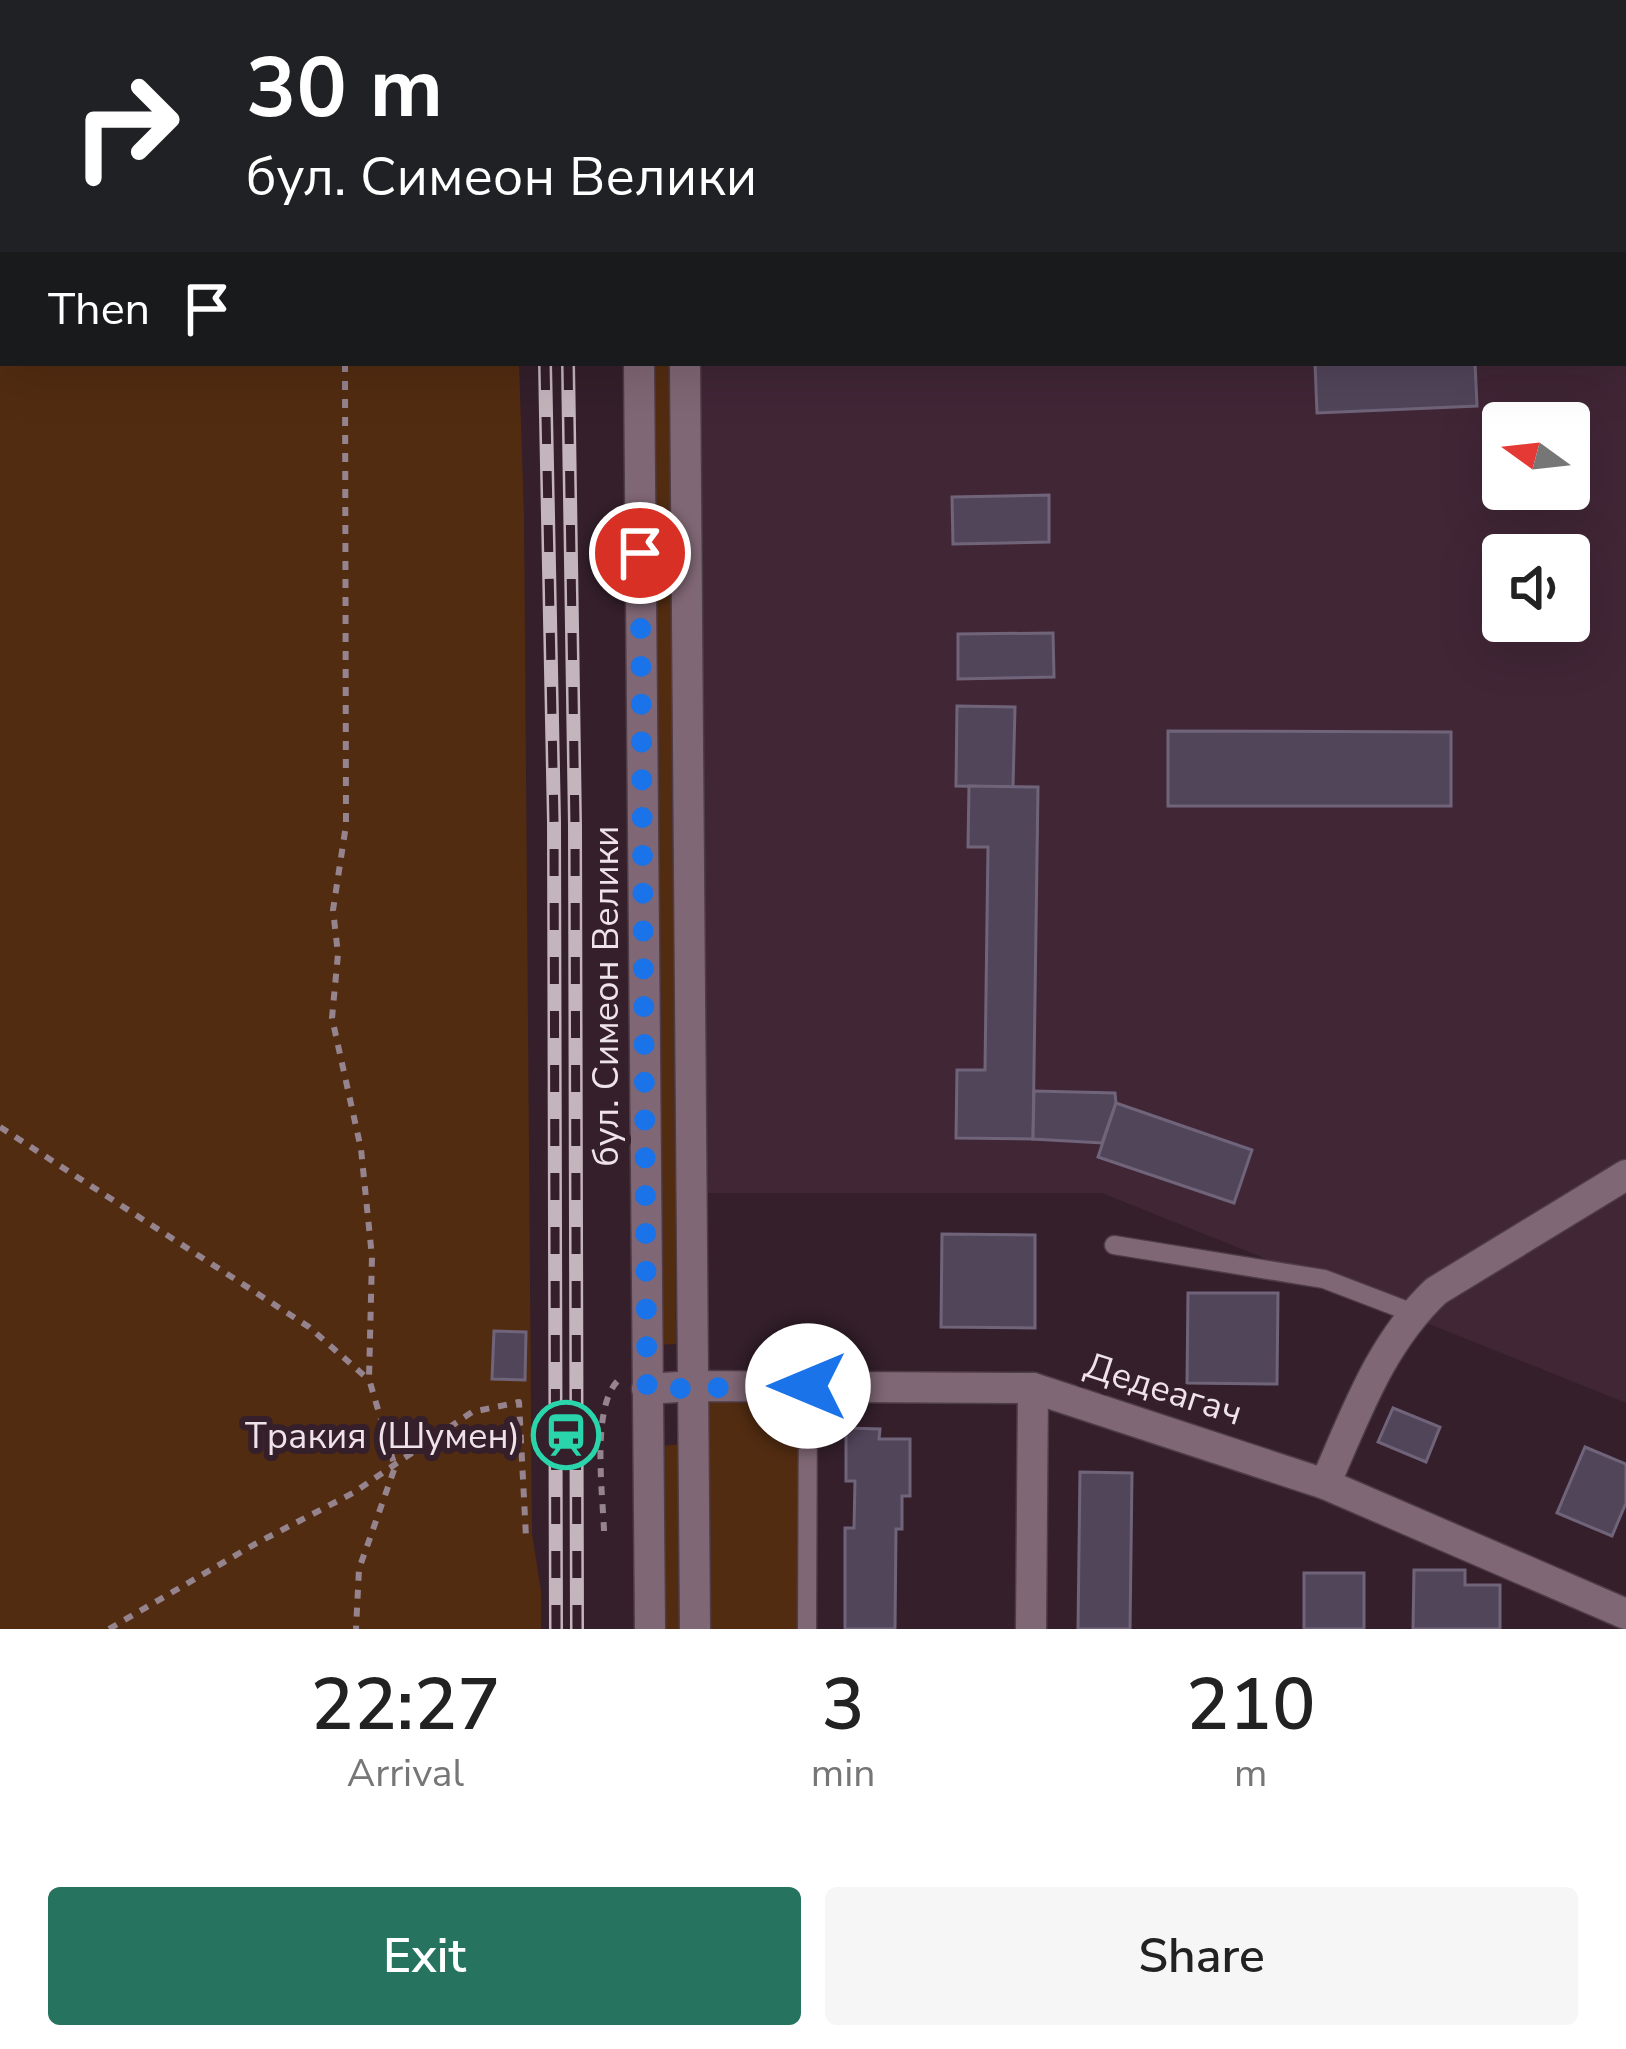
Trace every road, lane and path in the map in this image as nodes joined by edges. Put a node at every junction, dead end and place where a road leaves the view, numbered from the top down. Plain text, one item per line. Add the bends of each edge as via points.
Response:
1 (345, 366) edge
2 (639, 366) edge
3 (685, 366) edge
4 (0, 1127) edge
5 (1626, 1174) edge
6 (1114, 1245) dead end
7 (1413, 1312) junction
8 (369, 1379) junction
9 (693, 1386) junction
10 (808, 1386) junction
11 (1033, 1388) junction
12 (647, 1389) junction
13 (600, 1432) dead end
14 (395, 1467) junction
15 (1325, 1484) junction
16 (604, 1531) dead end
17 (526, 1537) dead end
18 (1626, 1614) edge
19 (109, 1629) edge
20 (356, 1629) edge
21 (650, 1629) edge
22 (695, 1629) edge
23 (807, 1629) edge
24 (1031, 1629) edge

1 - 8 path via 346,825 333,910 332,1018 372,1257
2 - 12 main road, бул. Симеон Велики
3 - 9 main road
4 - 8 path via 309,1328
5 - 7 main road
6 - 7 lane via 1324,1279
7 - 15 main road via 1382,1355
8 - 14 path
9 - 10 main road, Дедеагач
9 - 12 main road, Дедеагач
9 - 22 main road
10 - 11 main road, Дедеагач
10 - 23 lane
11 - 15 main road, Дедеагач
11 - 24 main road
12 - 21 main road, бул. Симеон Велики
13 - 16 path
14 - 17 path via 472,1412 519,1402
14 - 19 path
14 - 20 path via 359,1569
15 - 18 main road, Дедеагач

